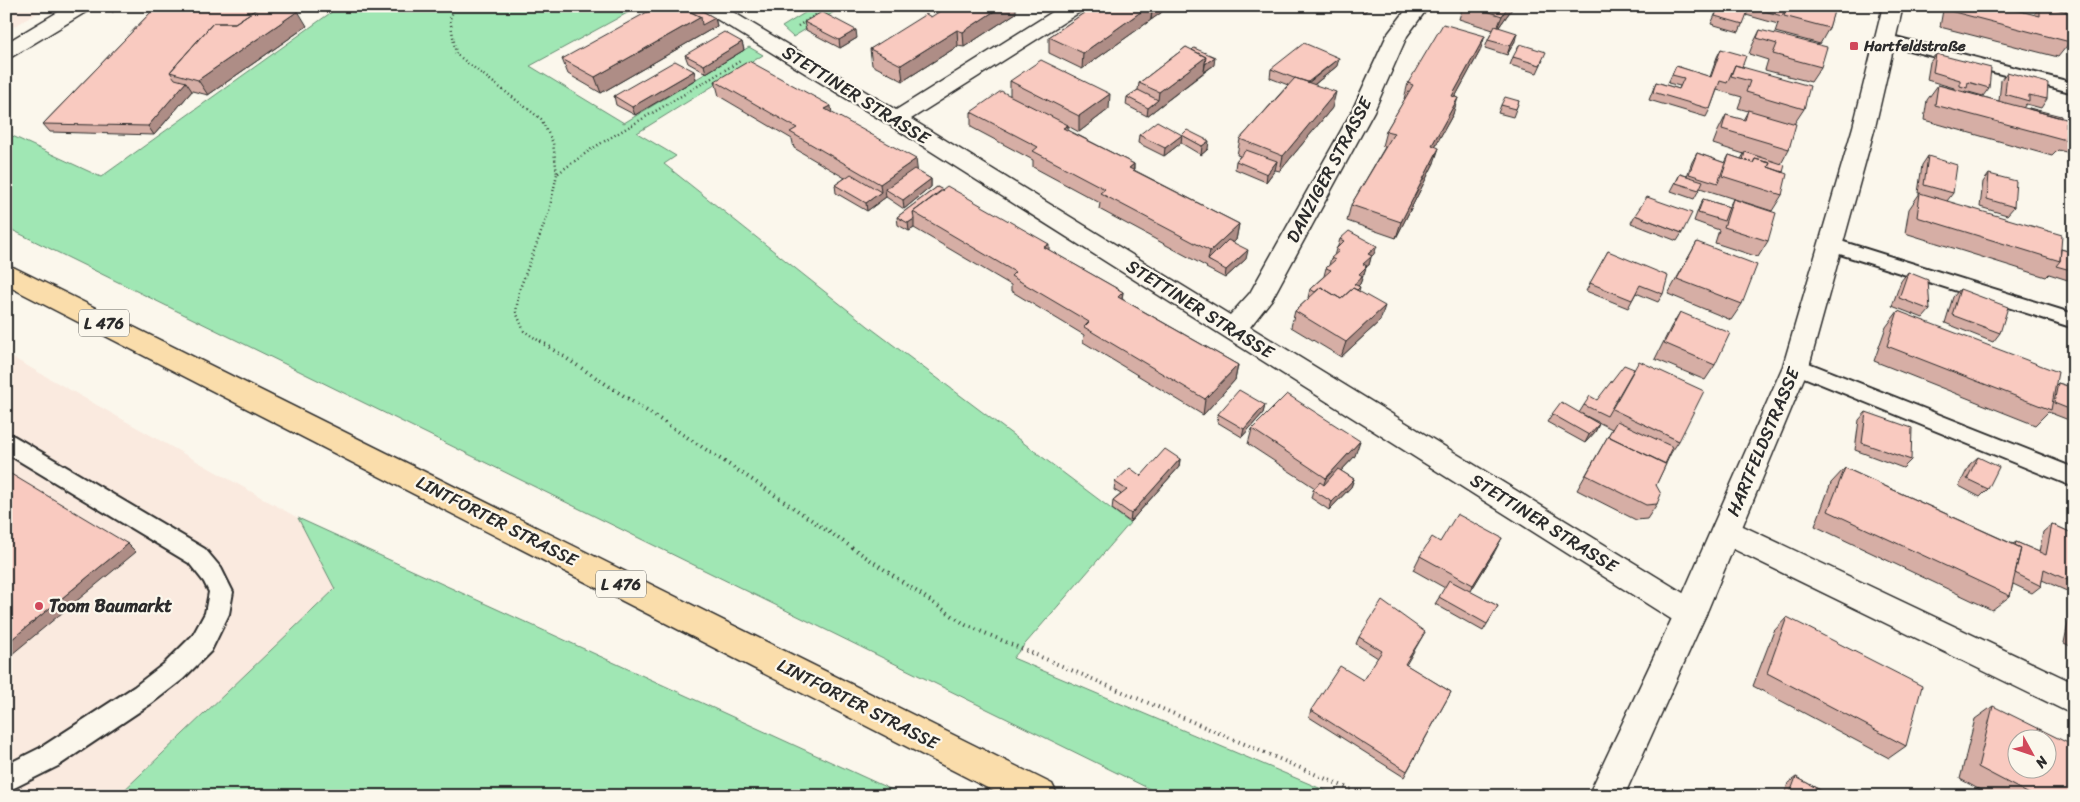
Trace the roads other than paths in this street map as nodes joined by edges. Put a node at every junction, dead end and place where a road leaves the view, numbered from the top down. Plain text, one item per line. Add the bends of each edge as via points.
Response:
1 (82, 6) edge
2 (709, 6) edge
3 (1076, 6) edge
4 (1419, 6) edge
5 (1893, 6) edge
6 (1884, 39) junction
7 (6, 52) edge
8 (2074, 88) edge
9 (896, 120) junction
10 (1831, 244) junction
11 (6, 274) edge
12 (2074, 321) edge
13 (1232, 330) junction
14 (1796, 366) junction
15 (6, 442) edge
16 (2074, 478) edge
17 (1726, 531) junction
18 (1690, 614) junction
19 (2074, 700) edge
20 (6, 779) edge
21 (1040, 796) edge
22 (1606, 796) edge

1 - 7 street
2 - 9 street, STETTINER STRASSE
3 - 9 street
4 - 13 street, DANZIGER STRASSE via 1397,35 1364,111 1259,298
5 - 6 street, HARTFELDSTRASSE
6 - 8 lane
6 - 10 street, HARTFELDSTRASSE via 1864,127
9 - 13 street, STETTINER STRASSE
10 - 12 lane
10 - 14 street, HARTFELDSTRASSE
11 - 21 main road, LINTFORTER STRASSE / L 476
13 - 18 street, STETTINER STRASSE
14 - 16 lane
14 - 17 street, HARTFELDSTRASSE
15 - 20 lane via 197,556 213,575 221,592 217,614 202,643 174,670 143,695 50,757
17 - 18 street, HARTFELDSTRASSE
17 - 19 street, HARTFELDSTRASSE
18 - 22 street, HARTFELDSTRASSE

